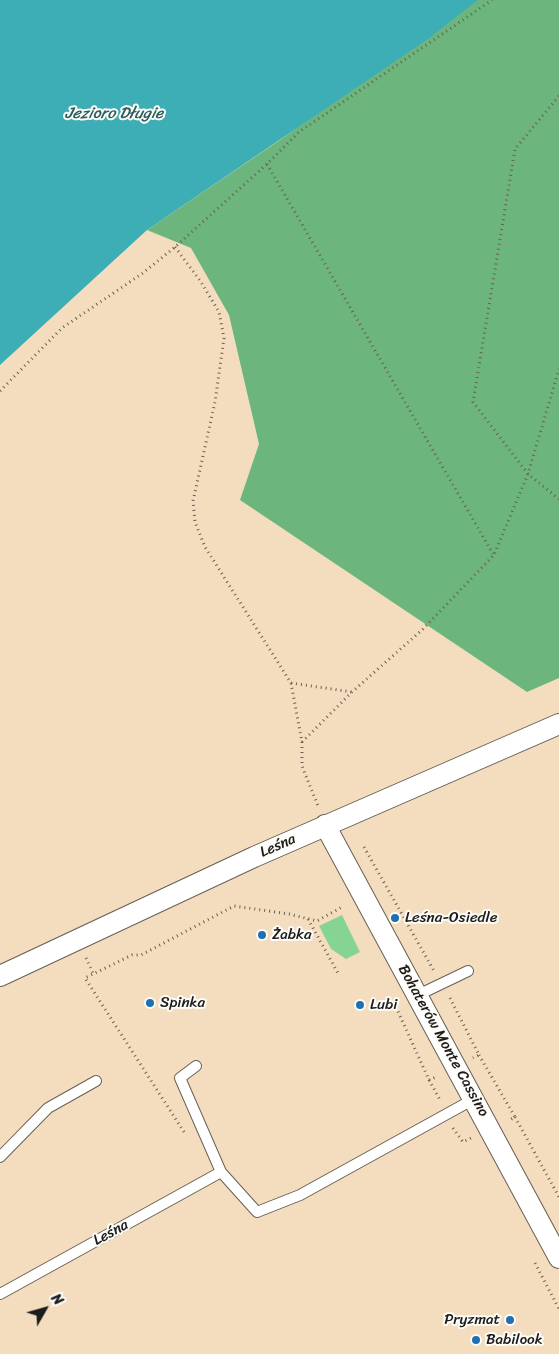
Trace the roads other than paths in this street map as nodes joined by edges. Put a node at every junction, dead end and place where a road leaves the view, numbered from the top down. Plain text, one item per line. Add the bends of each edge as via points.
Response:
1 (559, 724) edge
2 (322, 817) junction
3 (468, 971) dead end
4 (0, 976) edge
5 (418, 995) junction
6 (196, 1066) dead end
7 (96, 1081) dead end
8 (474, 1099) junction
9 (0, 1157) edge
10 (221, 1172) junction
11 (557, 1251) edge
12 (0, 1294) edge

1 - 2 street, Leśna
2 - 4 street, Leśna via 254,857
2 - 5 street, Bohaterów Monte Cassino
3 - 5 lane
5 - 8 street, Bohaterów Monte Cassino
6 - 10 lane via 180,1078
7 - 9 lane via 48,1108
8 - 10 lane via 300,1196 257,1212
8 - 11 street, Bohaterów Monte Cassino
10 - 12 lane, Leśna

